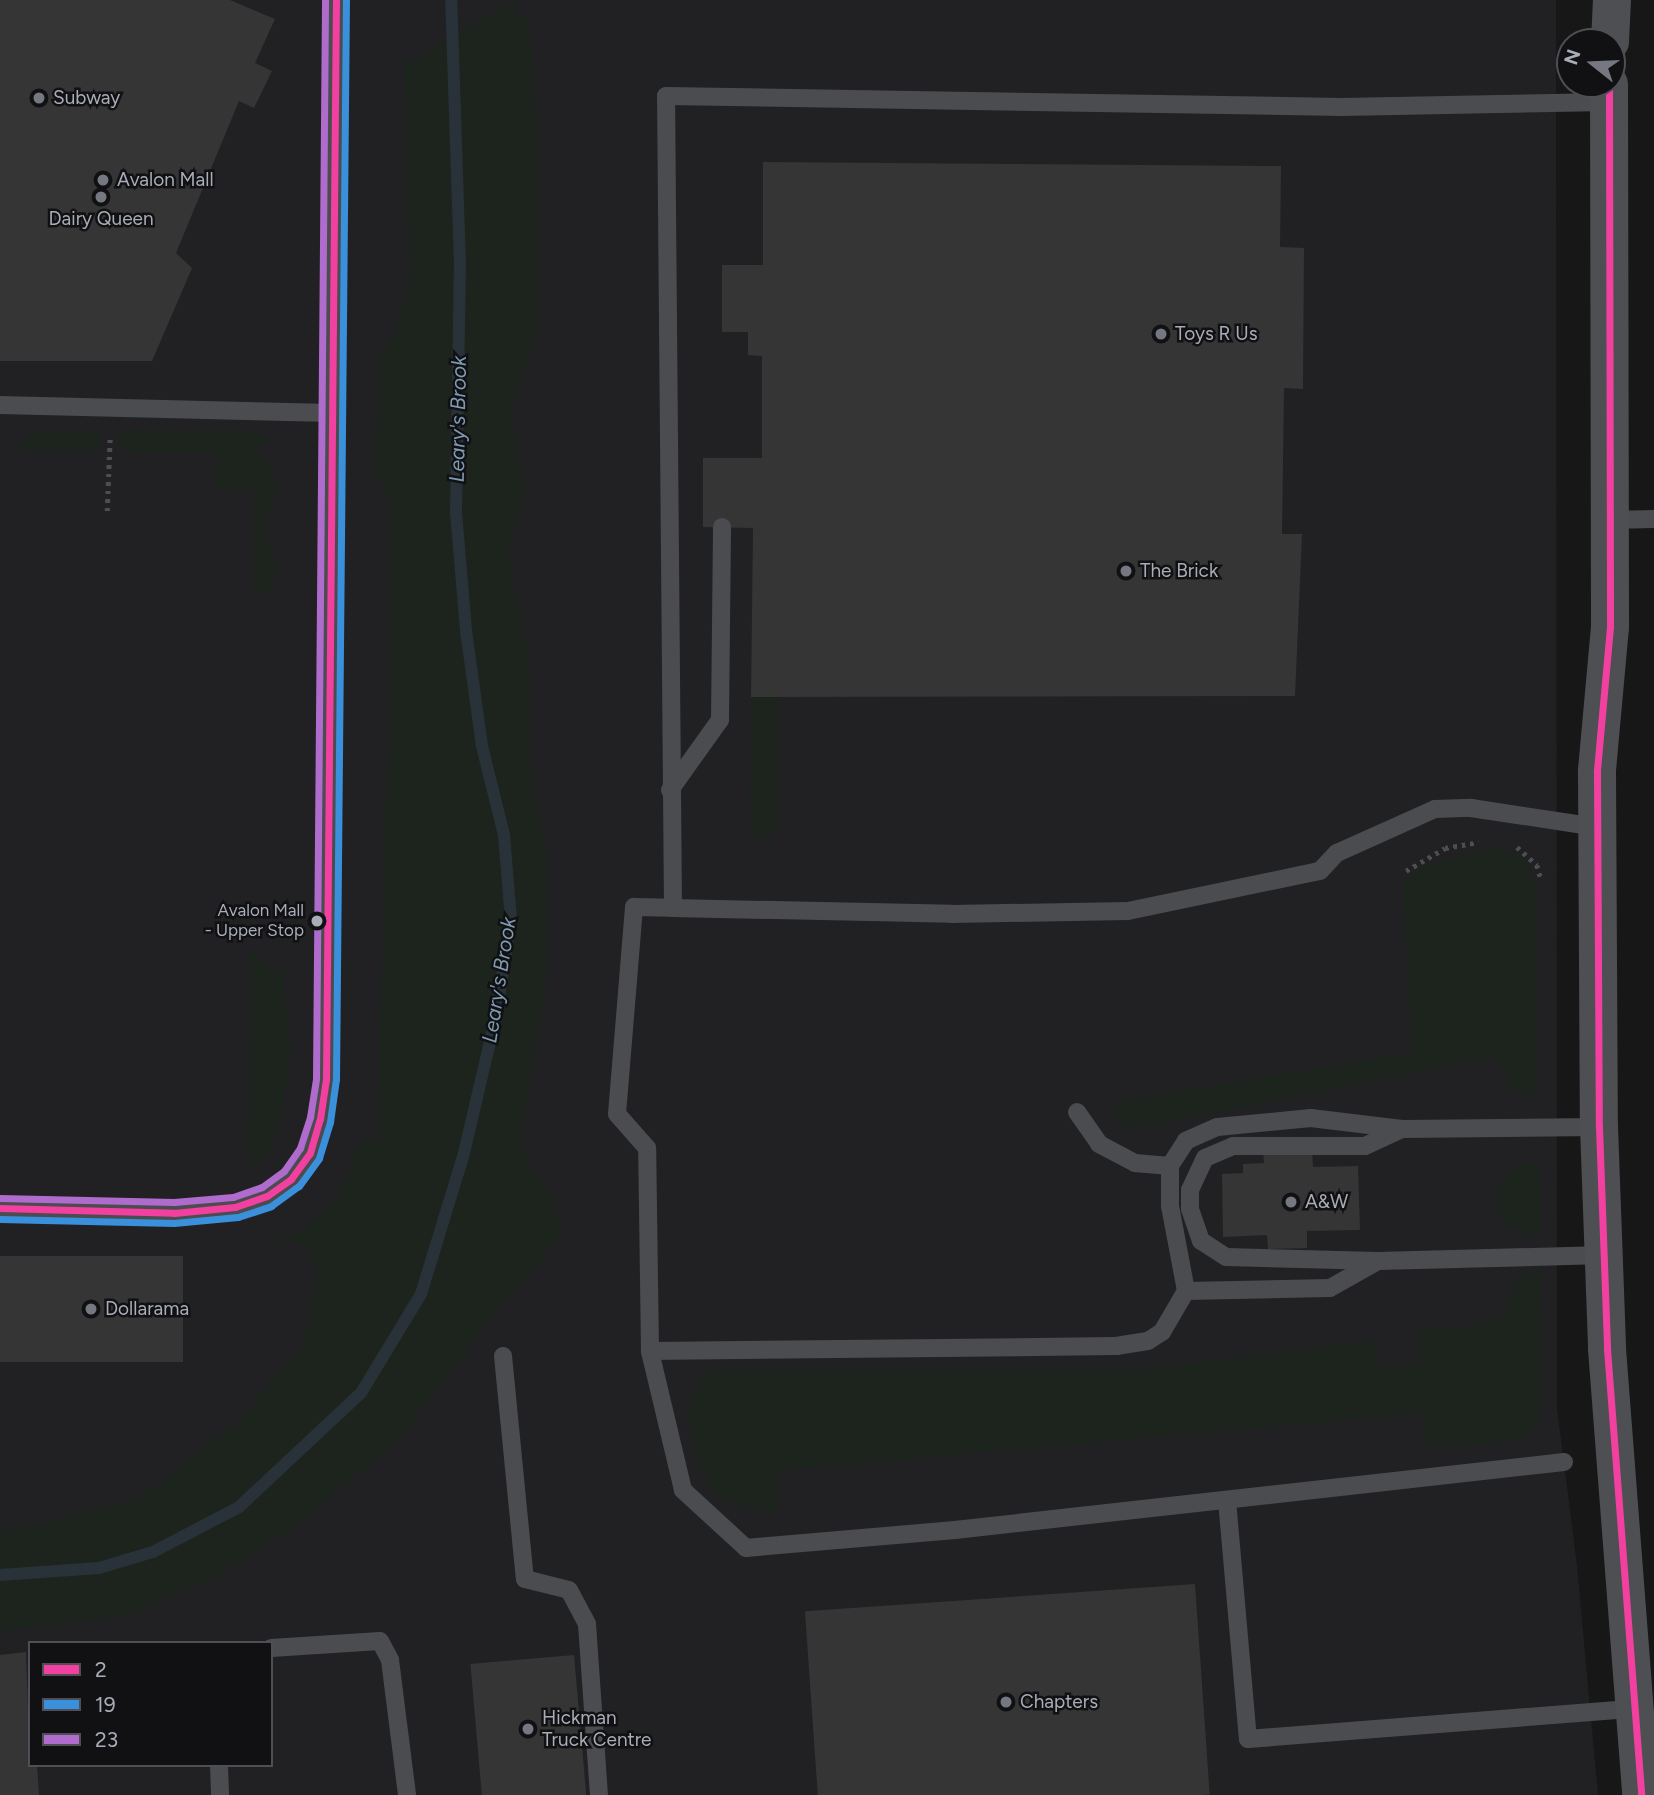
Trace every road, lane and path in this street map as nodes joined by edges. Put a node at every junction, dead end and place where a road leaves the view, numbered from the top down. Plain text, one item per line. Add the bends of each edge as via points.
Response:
1 (335, 0) edge
2 (1612, 0) edge
3 (1611, 28) edge
4 (1556, 96) edge
5 (1608, 98) edge
6 (0, 405) edge
7 (332, 413) junction
8 (108, 451) dead end
9 (107, 511) dead end
10 (1654, 519) edge
11 (1611, 520) junction
12 (722, 527) dead end
13 (670, 790) junction
14 (1597, 827) junction
15 (1488, 841) dead end
16 (1509, 844) dead end
17 (1406, 872) dead end
18 (1541, 879) dead end
19 (673, 908) junction
20 (1077, 1112) dead end
21 (1600, 1127) junction
22 (1402, 1129) junction
23 (1170, 1166) junction
24 (0, 1208) edge
25 (1604, 1255) junction
26 (1378, 1261) junction
27 (1186, 1291) junction
28 (650, 1351) junction
29 (503, 1356) dead end
30 (1564, 1462) dead end
31 (1227, 1500) junction
32 (273, 1648) edge
33 (1633, 1709) junction
34 (219, 1767) edge
35 (220, 1795) edge
36 (407, 1795) edge
37 (599, 1795) edge
38 (1641, 1795) edge

1 - 7 lane
2 - 3 main road
4 - 13 lane via 1342,107 666,96
5 - 11 main road
6 - 7 lane
7 - 24 lane via 326,1079 310,1153 291,1179 267,1196 235,1207 174,1213
8 - 9 path
10 - 11 lane
11 - 14 main road via 1610,627
12 - 13 lane via 720,720
13 - 19 lane
14 - 19 lane via 1471,808 1435,809 1337,853 1320,871 1128,911 952,914
14 - 21 main road
15 - 17 path via 1445,848
16 - 18 path via 1526,851
19 - 28 lane via 634,907 617,1114 647,1148
20 - 23 lane via 1099,1144 1135,1163
21 - 22 lane
21 - 25 main road
22 - 23 lane via 1311,1118 1217,1127 1186,1141
22 - 26 lane via 1366,1146 1233,1146 1205,1157 1190,1190 1190,1209 1201,1241 1226,1257
23 - 27 lane via 1170,1206
25 - 26 lane
25 - 33 main road
26 - 27 lane via 1330,1288
27 - 28 lane via 1162,1332 1148,1341 1116,1346
28 - 31 lane via 683,1490 746,1548 955,1531
29 - 37 lane via 525,1579 569,1590 587,1624
30 - 31 lane
31 - 33 lane via 1248,1739
32 - 36 lane via 380,1641 390,1660
33 - 38 main road
34 - 35 lane

